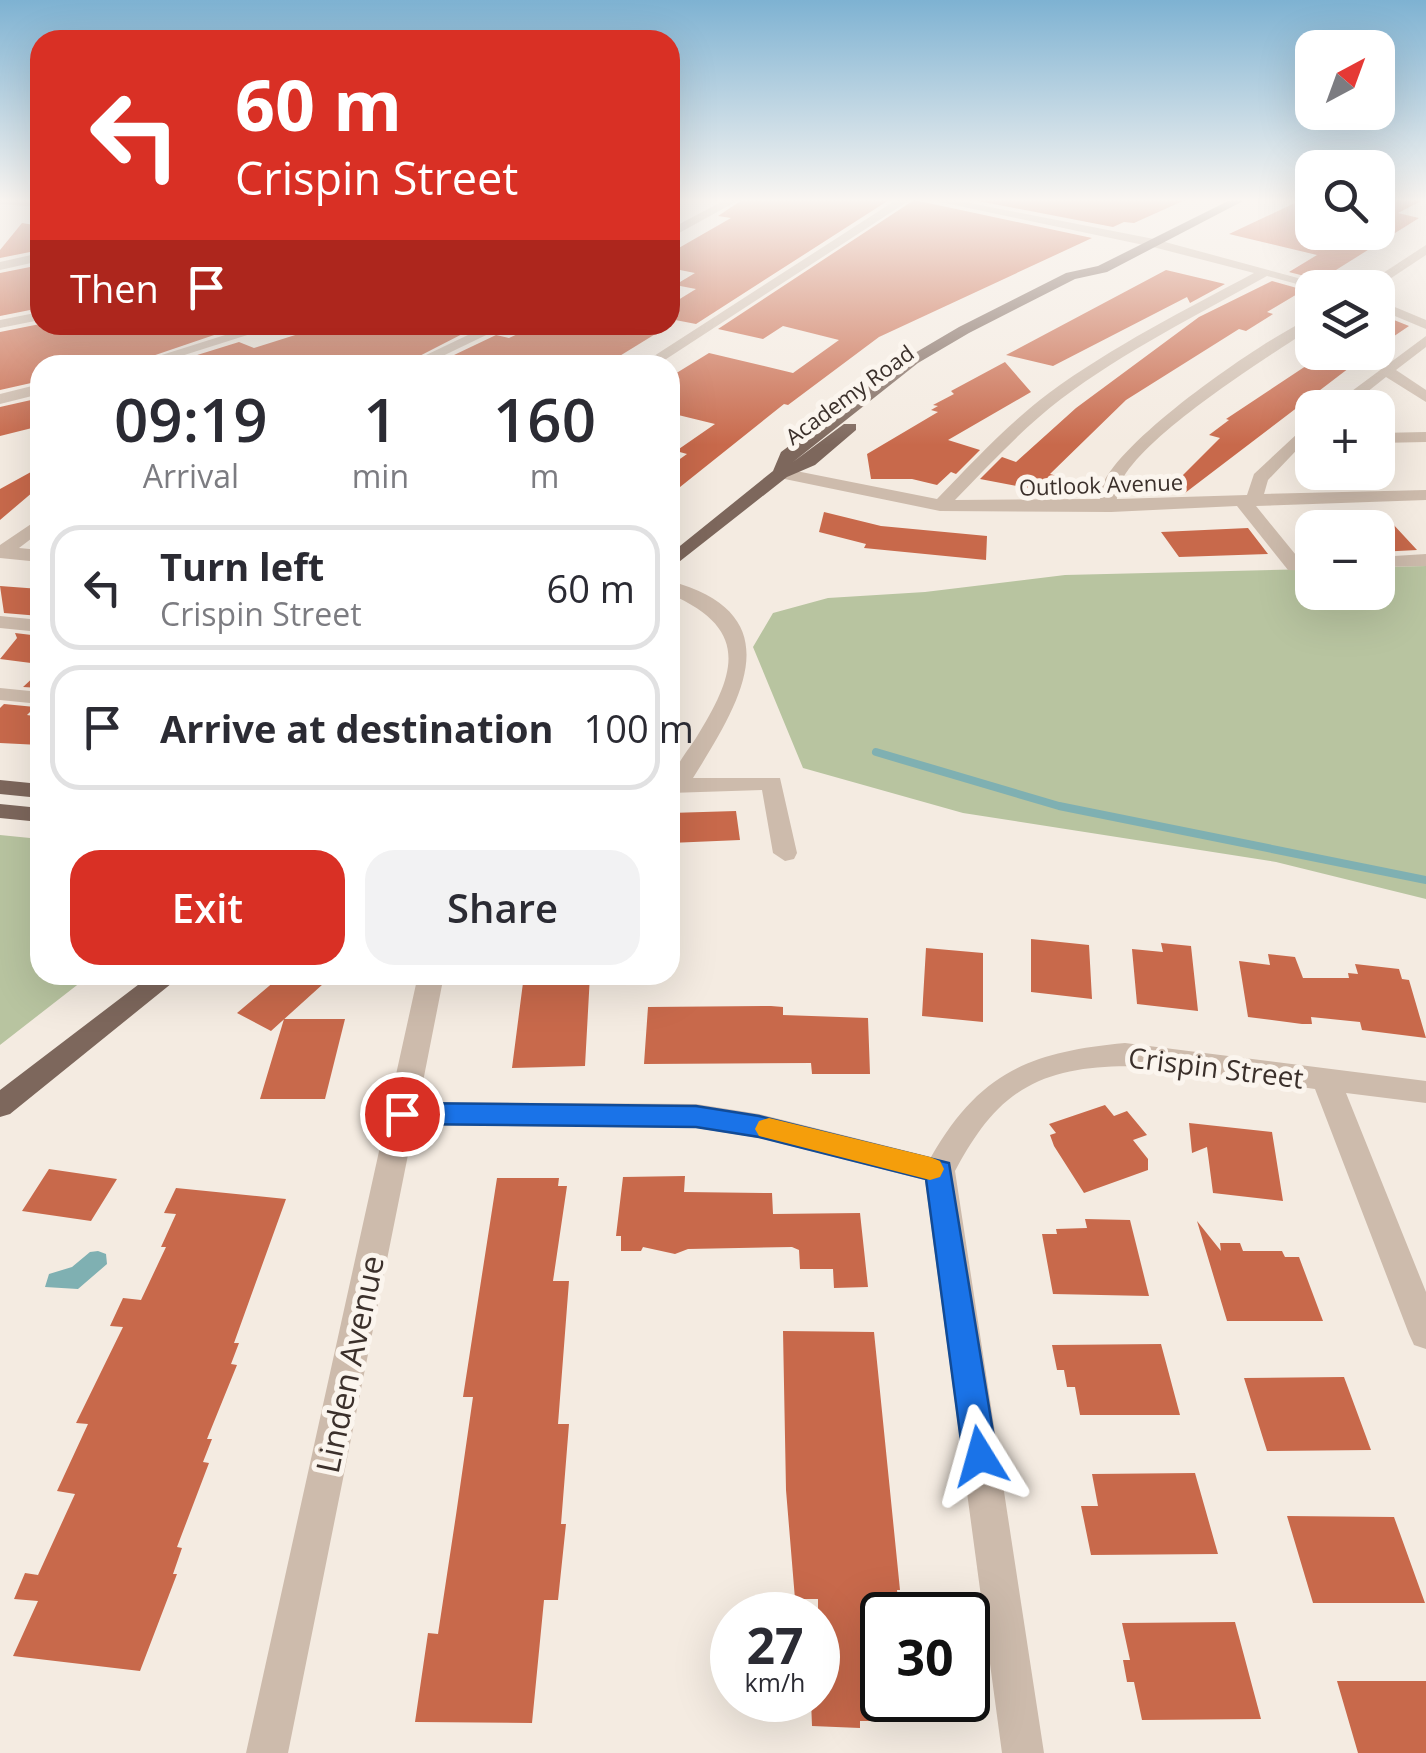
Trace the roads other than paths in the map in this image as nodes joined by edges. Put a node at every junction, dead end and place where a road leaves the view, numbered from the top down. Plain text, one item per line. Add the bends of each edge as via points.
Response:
1 (777, 282) edge
2 (1091, 282) edge
3 (1247, 282) edge
4 (1395, 311) edge
5 (30, 318) edge
6 (0, 324) edge
7 (1426, 325) edge
8 (1295, 333) edge
9 (238, 335) edge
10 (478, 335) edge
11 (1426, 340) edge
12 (170, 355) edge
13 (434, 355) edge
14 (663, 355) edge
15 (1395, 363) edge
16 (1386, 370) joint
17 (1360, 390) edge
18 (30, 392) edge
19 (1426, 397) edge
20 (0, 399) edge
21 (1426, 437) edge
22 (1395, 438) edge
23 (1295, 449) edge
24 (781, 473) junction
25 (1426, 495) edge
26 (1251, 502) junction
27 (940, 506) junction
28 (1111, 507) junction
29 (30, 531) edge
30 (2, 552) edge
31 (30, 555) edge
32 (680, 555) edge
33 (1426, 560) edge
34 (1395, 561) edge
35 (1295, 566) edge
36 (680, 590) edge
37 (0, 622) edge
38 (30, 625) edge
39 (0, 694) edge
40 (30, 697) edge
41 (680, 776) edge
42 (680, 786) edge
43 (0, 787) edge
44 (30, 790) edge
45 (0, 810) edge
46 (30, 814) edge
47 (784, 853) dead end
48 (156, 985) edge
49 (429, 985) edge
50 (1326, 1080) junction
51 (1426, 1092) edge
52 (0, 1106) edge
53 (402, 1114) junction
54 (939, 1171) junction
55 (1426, 1334) edge
56 (267, 1753) edge
57 (1023, 1753) edge

1 - 14 street
2 - 24 main road, Academy Road via 917,377 810,461
3 - 27 street via 1068,388 1026,419
4 - 7 street
5 - 6 street
8 - 28 street via 1157,432 1112,478
9 - 12 street
10 - 13 street
11 - 15 street
16 - 17 street
16 - 19 street
18 - 20 street
21 - 22 street
23 - 26 street via 1260,478
24 - 27 street, Outlook Avenue
24 - 32 main road, Academy Road
25 - 26 street, Outlook Avenue
26 - 28 street, Outlook Avenue
26 - 35 street
27 - 28 street, Outlook Avenue
29 - 30 street
30 - 31 street
33 - 34 street
36 - 41 street via 727,618 740,668
37 - 38 street
39 - 40 street
42 - 47 street via 772,782
43 - 44 main road
45 - 46 main road
48 - 52 main road
49 - 53 street, Linden Avenue
50 - 51 street, Crispin Street
50 - 54 street, Crispin Street via 1125,1054 1083,1056 1036,1068 992,1094 959,1131
50 - 55 street
53 - 54 street via 696,1116
53 - 56 street, Linden Avenue
54 - 57 street

